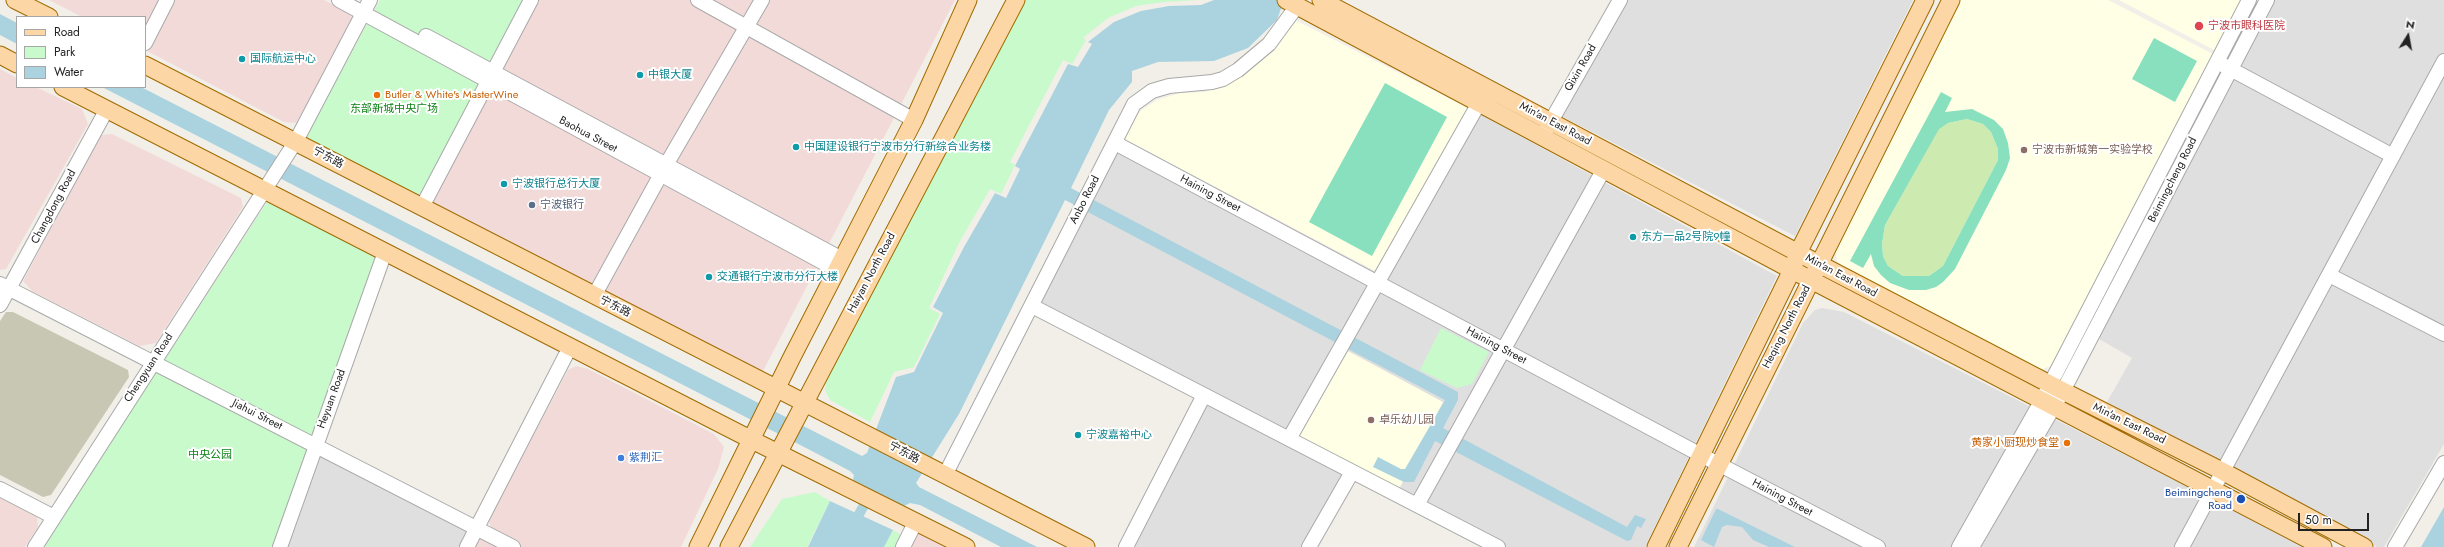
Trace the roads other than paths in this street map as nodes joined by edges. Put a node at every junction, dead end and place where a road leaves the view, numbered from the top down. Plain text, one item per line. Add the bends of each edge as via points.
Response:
1 (15, 0) edge
2 (167, 0) edge
3 (339, 0) edge
4 (531, 0) edge
5 (698, 0) edge
6 (762, 0) edge
7 (1016, 0) edge
8 (1321, 0) edge
9 (1620, 0) edge
10 (1925, 0) edge
11 (1951, 0) edge
12 (2249, 0) edge
13 (2266, 0) edge
14 (967, 1) edge
15 (1292, 3) edge
16 (365, 4) edge
17 (48, 16) edge
18 (747, 27) junction
19 (146, 41) edge
20 (0, 55) edge
21 (2444, 61) edge
22 (2217, 62) junction
23 (16, 63) edge
24 (146, 66) edge
25 (2230, 69) junction
26 (489, 76) junction
27 (65, 88) edge
28 (1479, 103) junction
29 (107, 109) junction
30 (914, 120) junction
31 (1550, 122) junction
32 (1542, 137) junction
33 (296, 141) junction
34 (1115, 143) junction
35 (2393, 156) junction
36 (1604, 169) junction
37 (664, 170) junction
38 (264, 190) junction
39 (422, 207) junction
40 (385, 252) junction
41 (1798, 253) junction
42 (840, 264) junction
43 (1819, 264) junction
44 (1792, 270) junction
45 (2328, 276) junction
46 (1811, 280) junction
47 (1377, 283) junction
48 (5, 286) edge
49 (594, 296) junction
50 (0, 305) edge
51 (1032, 306) junction
52 (2444, 334) edge
53 (570, 347) junction
54 (1504, 350) junction
55 (153, 362) junction
56 (777, 388) junction
57 (2056, 388) junction
58 (1204, 395) junction
59 (803, 402) junction
60 (2048, 403) junction
61 (1289, 439) junction
62 (752, 440) junction
63 (315, 446) junction
64 (778, 453) junction
65 (1701, 455) junction
66 (2444, 463) edge
67 (1719, 464) junction
68 (2222, 471) junction
69 (1352, 472) junction
70 (945, 475) junction
71 (0, 489) edge
72 (2212, 489) junction
73 (1417, 505) junction
74 (54, 517) junction
75 (916, 521) junction
76 (476, 528) junction
77 (35, 547) edge
78 (280, 547) edge
79 (467, 547) edge
80 (513, 547) edge
81 (698, 547) edge
82 (729, 547) edge
83 (903, 547) edge
84 (966, 547) edge
85 (1086, 547) edge
86 (1126, 547) edge
87 (1309, 547) edge
88 (1498, 547) edge
89 (1656, 547) edge
90 (1678, 547) edge
91 (1878, 547) edge
92 (1959, 547) edge
93 (1972, 547) edge
94 (2182, 547) edge
95 (2323, 547) edge
96 (2364, 547) edge
97 (2395, 547) edge

1 - 17 main road
2 - 19 street
3 - 16 street, Baohua Street
4 - 26 street
5 - 18 street
6 - 18 street
7 - 59 main road, Haiyan North Road
8 - 31 main road, Min'an East Road
9 - 31 street, Qixin Road
10 - 41 main road, Heqing North Road
11 - 43 main road, Heqing North Road
12 - 22 street, Beimingcheng Road
13 - 25 street, Beimingcheng Road
14 - 30 main road
15 - 28 main road, Min'an East Road
15 - 34 street, Anbo Road via 1269,44 1253,60 1223,80 1169,86 1152,91 1134,104
16 - 26 street, Baohua Street
16 - 33 street, Chengyuan Road
18 - 30 street
18 - 37 street
20 - 23 main road
21 - 35 street
22 - 25 street
22 - 57 street, Beimingcheng Road
24 - 33 main road, 宁东路
25 - 35 street
25 - 57 street, Beimingcheng Road
26 - 37 street, Baohua Street
26 - 39 street
27 - 29 main road
28 - 32 main road, Min'an East Road
28 - 47 street
29 - 38 main road
29 - 48 street, Changdong Road
30 - 42 main road
31 - 32 street, Qixin Road
31 - 41 main road, Min'an East Road
32 - 36 main road, Min'an East Road
33 - 38 street, Chengyuan Road
33 - 39 main road, 宁东路
34 - 47 street, Haining Street
34 - 51 street, Anbo Road
35 - 45 street
36 - 44 main road, Min'an East Road
36 - 54 street
37 - 42 street, Baohua Street
37 - 49 street
38 - 40 main road
38 - 55 street, Chengyuan Road
39 - 49 main road, 宁东路
40 - 53 main road
40 - 63 street, Heyuan Road
41 - 43 main road, Min'an East Road
41 - 44 main road, Heqing North Road
42 - 56 main road
43 - 46 main road, Heqing North Road
43 - 57 main road, Min'an East Road
44 - 46 main road, Min'an East Road
44 - 65 main road, Heqing North Road
45 - 52 street
45 - 68 street
46 - 60 main road, Min'an East Road
46 - 67 main road, Heqing North Road
47 - 54 street, Haining Street
47 - 61 street
48 - 50 street, Changdong Road
48 - 55 street, Jiahui Street
49 - 56 main road, 宁东路
51 - 58 street
51 - 70 street, Anbo Road
53 - 62 main road
53 - 76 street
54 - 65 street, Haining Street
54 - 73 street
55 - 63 street, Jiahui Street
55 - 74 street, Chengyuan Road
56 - 59 main road, 宁东路
56 - 62 main road
57 - 60 street, Beimingcheng Road
57 - 68 main road, Min'an East Road
58 - 61 street
58 - 86 street
59 - 64 main road, Haiyan North Road
59 - 70 main road, 宁东路
60 - 72 main road, Min'an East Road
60 - 92 street, Beimingcheng Road
60 - 93 street, Beimingcheng Road
61 - 69 street
62 - 64 main road
62 - 81 main road
63 - 76 street, Jiahui Street
63 - 78 street, Heyuan Road
64 - 75 main road
64 - 82 main road, Haiyan North Road
65 - 67 street, Haining Street
65 - 89 main road, Heqing North Road
66 - 97 street
67 - 90 main road, Heqing North Road
67 - 91 street, Haining Street
68 - 72 street
68 - 96 main road, Min'an East Road
69 - 73 street
69 - 87 street
70 - 85 main road, 宁东路
71 - 74 street
72 - 94 street
72 - 95 main road, Min'an East Road
73 - 88 street
74 - 77 street, Chengyuan Road
75 - 83 street
75 - 84 main road
76 - 79 street
76 - 80 street, Jiahui Street

